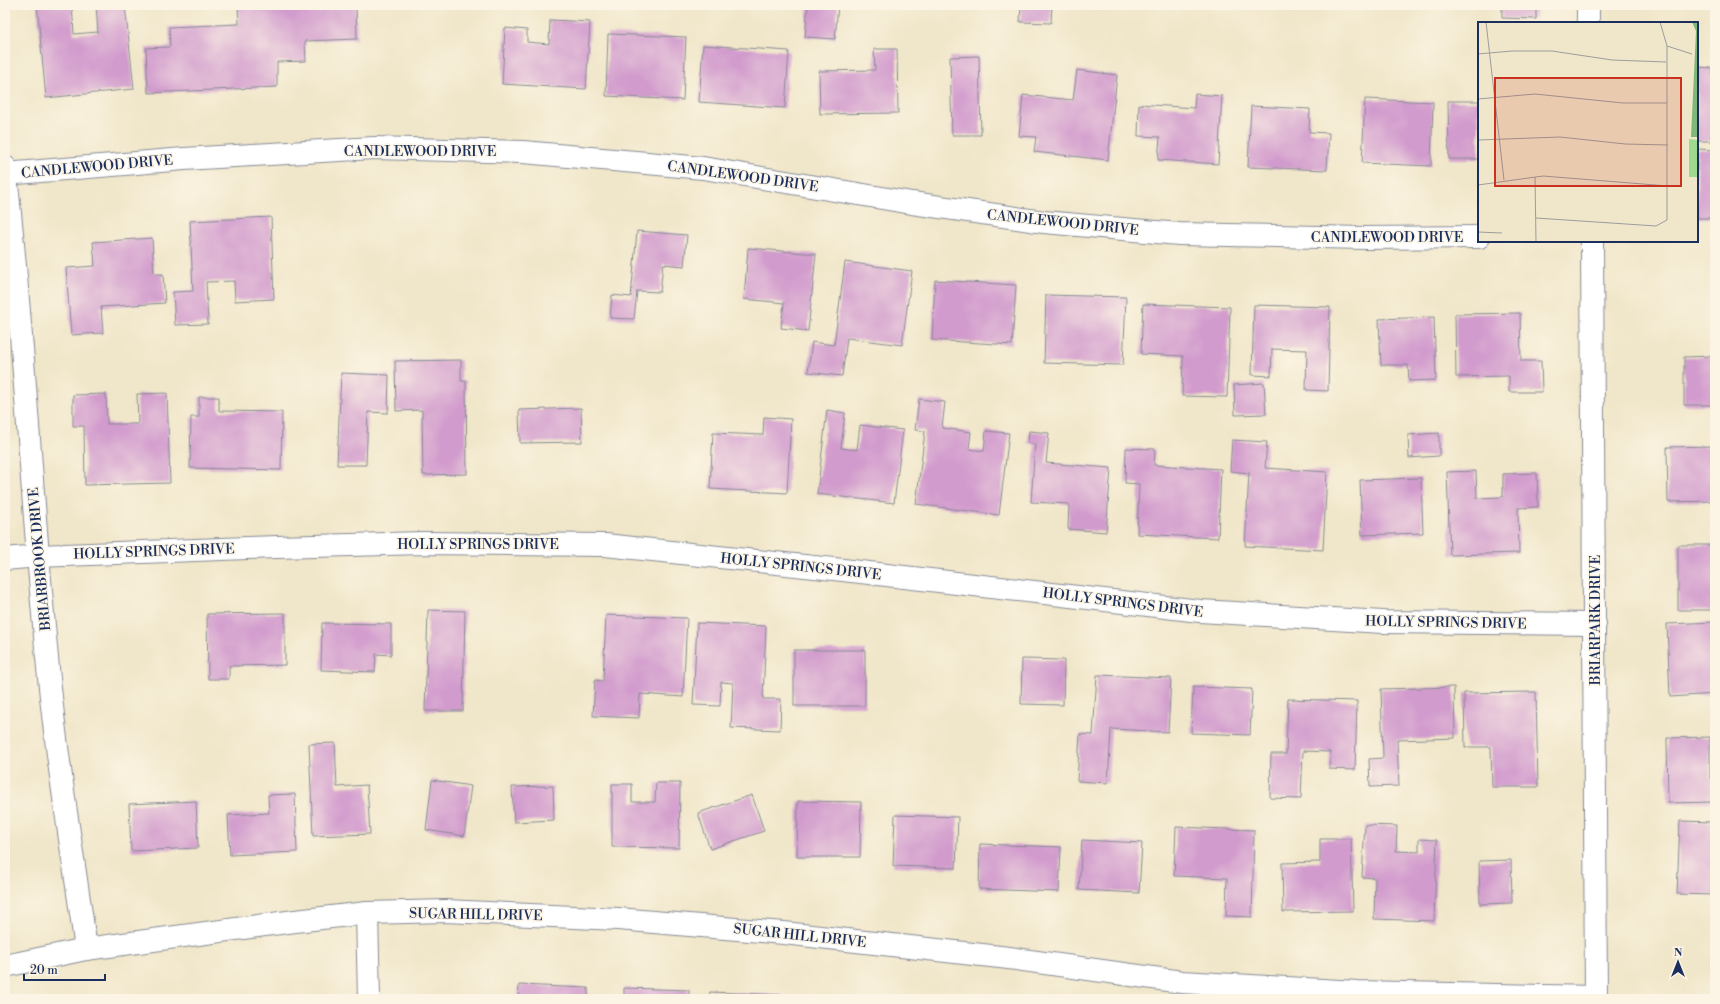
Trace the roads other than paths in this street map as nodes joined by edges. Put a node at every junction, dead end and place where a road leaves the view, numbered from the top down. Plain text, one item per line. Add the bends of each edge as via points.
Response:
1 (1588, 5) edge
2 (1588, 22) edge
3 (5, 172) edge
4 (1478, 237) edge
5 (1592, 242) edge
6 (38, 556) junction
7 (5, 559) edge
8 (1595, 624) junction
9 (367, 913) junction
10 (86, 949) junction
11 (5, 966) edge
12 (1596, 998) edge
13 (368, 999) edge

1 - 2 street
3 - 4 street, CANDLEWOOD DRIVE via 374,148 523,152 704,168 1044,222 1163,232 1356,238
3 - 6 street, BRIARBROOK DRIVE via 22,341
5 - 8 street, BRIARPARK DRIVE
6 - 7 street, HOLLY SPRINGS DRIVE
6 - 8 street, HOLLY SPRINGS DRIVE via 423,543 605,545 1200,611 1383,622
6 - 10 street, BRIARBROOK DRIVE via 52,707
8 - 12 street, BRIARPARK DRIVE
9 - 10 street, SUGAR HILL DRIVE
9 - 12 street, SUGAR HILL DRIVE via 446,912 610,919 776,932 1009,958 1182,982 1358,992
9 - 13 street
10 - 11 street, SUGAR HILL DRIVE

